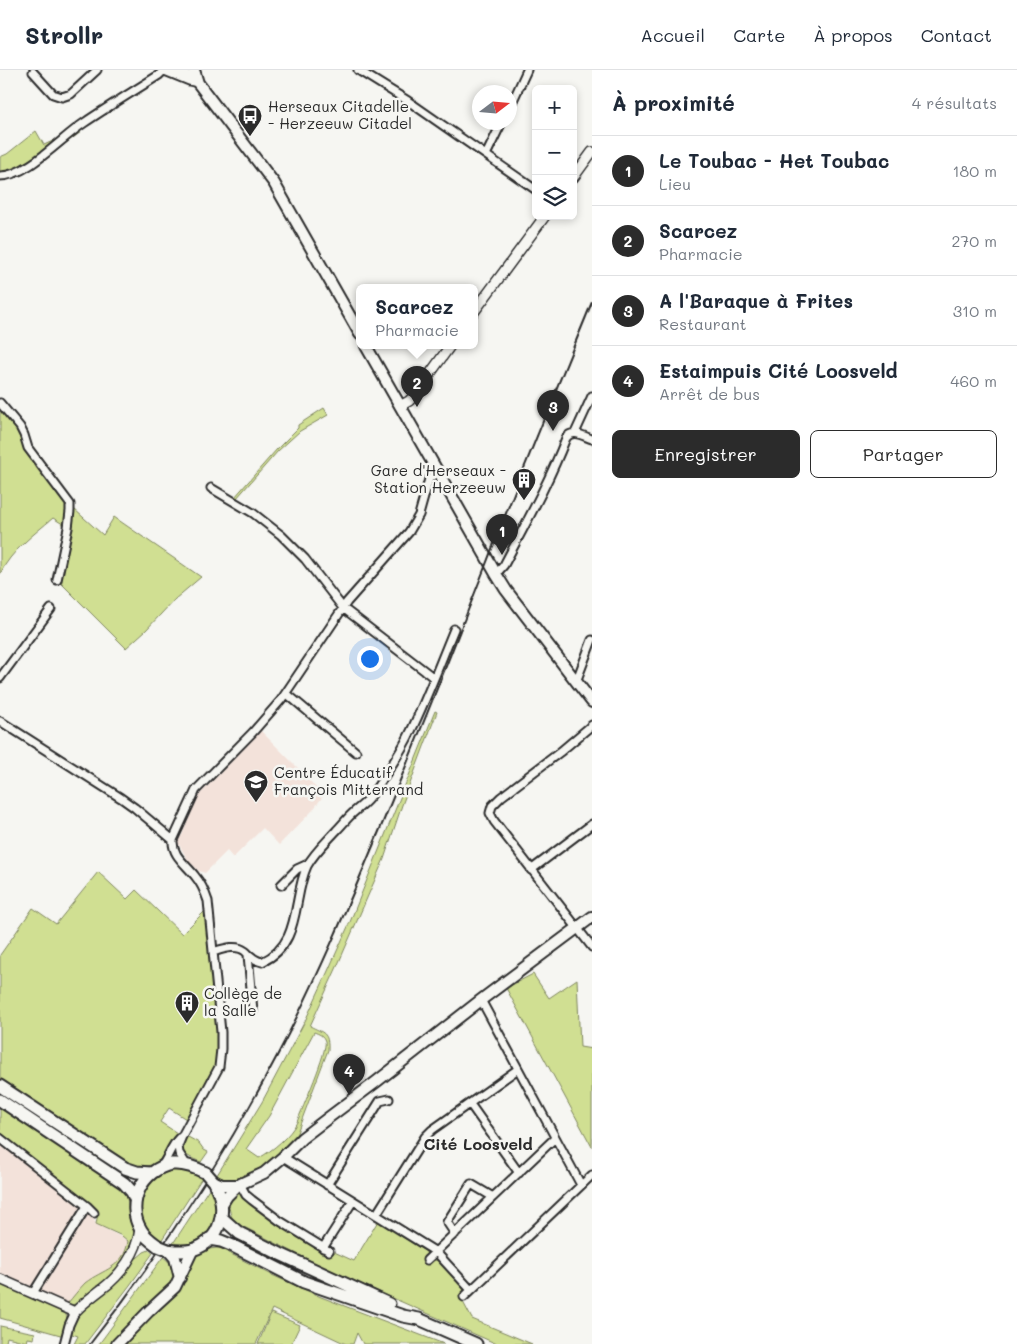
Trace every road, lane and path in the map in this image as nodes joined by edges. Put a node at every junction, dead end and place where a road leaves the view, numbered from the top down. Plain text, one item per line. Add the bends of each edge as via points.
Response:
1 (97, 70) edge
2 (163, 70) edge
3 (177, 70) edge
4 (358, 70) edge
5 (527, 70) edge
6 (33, 72) dead end
7 (196, 76) edge
8 (517, 92) edge
9 (498, 130) edge
10 (592, 152) edge
11 (486, 155) junction
12 (575, 175) edge
13 (0, 176) edge
14 (532, 187) edge
15 (542, 220) edge
16 (478, 307) edge
17 (356, 327) edge
18 (368, 349) edge
19 (448, 349) edge
20 (592, 396) edge
21 (0, 403) edge
22 (400, 406) junction
23 (575, 433) junction
24 (592, 439) edge
25 (438, 471) junction
26 (211, 488) dead end
27 (496, 574) junction
28 (56, 580) dead end
29 (343, 608) junction
30 (51, 609) dead end
31 (454, 629) dead end
32 (592, 640) edge
33 (0, 678) edge
34 (434, 678) junction
35 (576, 682) junction
36 (286, 693) junction
37 (592, 702) edge
38 (0, 721) edge
39 (592, 725) edge
40 (356, 752) dead end
41 (592, 824) edge
42 (172, 840) junction
43 (308, 864) junction
44 (531, 870) junction
45 (281, 885) dead end
46 (592, 917) edge
47 (578, 928) junction
48 (592, 947) edge
49 (213, 952) junction
50 (248, 955) junction
51 (481, 1000) junction
52 (253, 1012) dead end
53 (518, 1069) junction
54 (0, 1086) edge
55 (389, 1099) dead end
56 (0, 1100) edge
57 (470, 1104) junction
58 (183, 1134) junction
59 (0, 1138) edge
60 (556, 1138) junction
61 (283, 1157) junction
62 (186, 1165) junction
63 (156, 1170) junction
64 (519, 1173) junction
65 (592, 1175) edge
66 (209, 1177) junction
67 (239, 1184) junction
68 (327, 1185) junction
69 (581, 1186) junction
70 (493, 1197) junction
71 (135, 1199) junction
72 (353, 1201) junction
73 (222, 1204) junction
74 (87, 1206) junction
75 (94, 1213) dead end
76 (376, 1215) junction
77 (221, 1217) junction
78 (140, 1229) junction
79 (455, 1234) junction
80 (209, 1239) junction
81 (163, 1248) junction
82 (193, 1249) junction
83 (436, 1252) junction
84 (132, 1256) junction
85 (427, 1260) dead end
86 (180, 1278) junction
87 (0, 1279) edge
88 (471, 1290) junction
89 (34, 1293) junction
90 (464, 1297) dead end
91 (74, 1312) junction
92 (419, 1319) junction
93 (64, 1344) edge
94 (117, 1344) edge
95 (476, 1344) edge

1 - 6 street via 62,98 53,94
2 - 7 street via 189,81
2 - 13 street via 73,130 42,157 13,174
3 - 7 street
4 - 11 street
5 - 8 street
7 - 17 main road via 274,183
9 - 11 street
10 - 12 street
11 - 14 street
15 - 16 street
18 - 22 main road
19 - 22 street via 414,396
20 - 23 street
21 - 28 street via 20,427 28,448 70,504
22 - 25 main road
23 - 24 street
23 - 27 street via 566,438 542,494
25 - 27 main road
25 - 29 street via 429,479 410,532
26 - 29 street via 253,513 290,542
27 - 35 main road
29 - 34 street
29 - 36 street
30 - 33 street
31 - 34 street
32 - 35 street
34 - 43 street via 410,732 377,787
35 - 37 main road
36 - 40 street
36 - 42 street via 196,790
38 - 42 street via 121,798
39 - 44 street via 492,806 490,813 494,821
41 - 44 street
42 - 49 street via 175,854 195,875 206,896
43 - 45 street
43 - 50 street via 294,921 284,944 262,962
44 - 47 street
46 - 47 main road
47 - 48 street
47 - 51 main road
49 - 50 street via 232,947 240,948
49 - 58 street via 221,1035 219,1067
50 - 52 street
51 - 53 street
51 - 61 main road via 308,1133
53 - 57 street
53 - 60 street
54 - 63 highway via 126,1168 137,1172
55 - 68 street via 380,1101
56 - 71 highway via 124,1183
57 - 64 street
57 - 76 street via 425,1137
58 - 62 street via 178,1146
58 - 63 street
59 - 74 street
60 - 64 street
60 - 69 street
61 - 67 main road via 264,1173
61 - 68 street
62 - 63 highway via 173,1164
62 - 66 highway
63 - 71 highway via 141,1185
64 - 70 street
65 - 69 street
66 - 67 main road via 222,1185
66 - 73 highway via 220,1193
67 - 72 street via 252,1200 326,1250
67 - 73 main road
68 - 72 street
69 - 88 street
70 - 79 street
70 - 79 street via 471,1184 447,1222
71 - 78 highway
72 - 76 street
73 - 77 highway
74 - 75 street
74 - 89 street
76 - 83 street
77 - 80 highway
77 - 92 highway via 239,1233
78 - 81 highway
78 - 84 street
79 - 83 street
80 - 82 highway
80 - 92 highway via 222,1241 304,1282
81 - 82 highway via 181,1252
81 - 84 street via 147,1246
81 - 86 main road via 175,1258
82 - 86 main road
83 - 85 street
83 - 88 street
84 - 91 street via 108,1284
86 - 94 main road via 175,1288
87 - 89 street
88 - 90 street
89 - 91 street
91 - 93 street
92 - 95 highway

